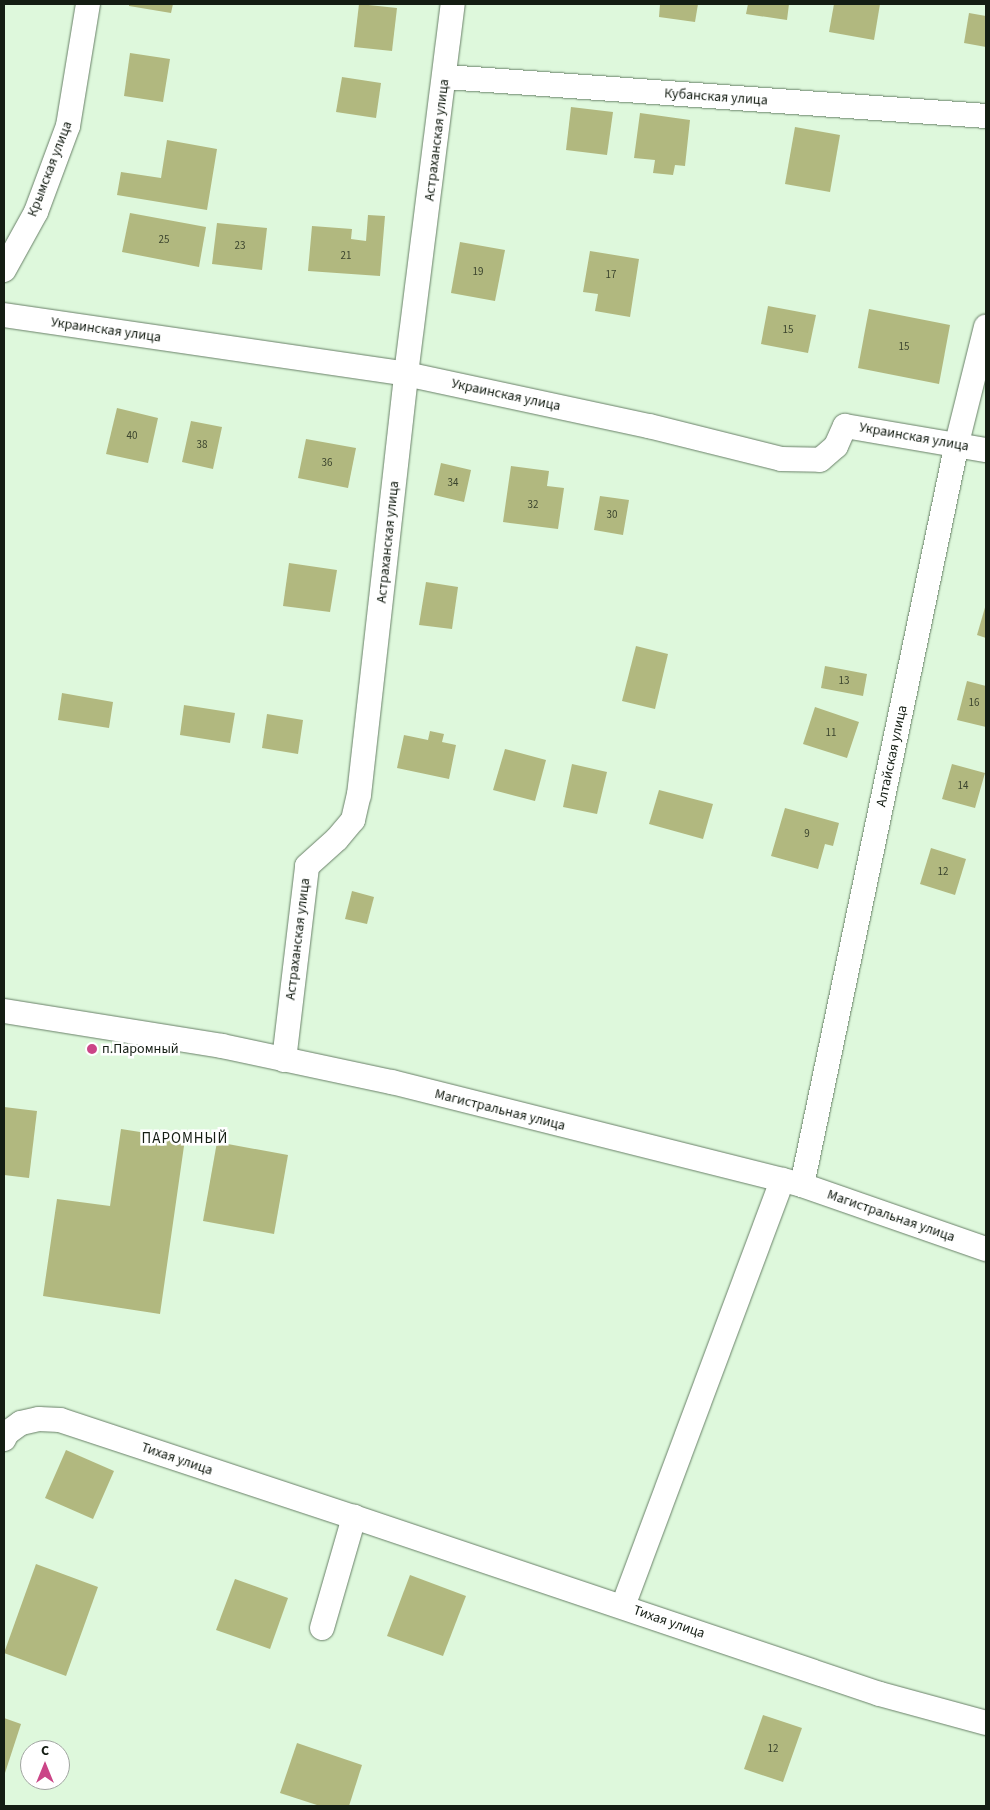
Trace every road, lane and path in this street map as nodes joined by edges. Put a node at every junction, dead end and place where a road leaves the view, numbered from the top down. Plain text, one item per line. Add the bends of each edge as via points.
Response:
1 (88, 4) edge
2 (453, 4) edge
3 (446, 77) junction
4 (986, 116) edge
5 (4, 270) edge
6 (4, 315) edge
7 (986, 327) edge
8 (406, 374) junction
9 (957, 443) junction
10 (986, 450) edge
11 (4, 1011) edge
12 (284, 1060) junction
13 (792, 1183) junction
14 (986, 1249) edge
15 (4, 1439) edge
16 (354, 1517) junction
17 (623, 1606) junction
18 (322, 1628) dead end
19 (986, 1723) edge

1 - 5 street, Крымская улица via 68,126 36,212
2 - 3 street, Астраханская улица
3 - 4 street, Кубанская улица
3 - 8 street, Астраханская улица
6 - 8 street, Украинская улица
7 - 9 street, Алтайская улица
8 - 9 street, Украинская улица via 649,426 781,459 820,460 836,446 845,426
8 - 12 street, Астраханская улица via 359,795 353,820 338,839 307,866
9 - 10 street, Украинская улица
9 - 13 street, Алтайская улица
11 - 12 street, Магистральная улица via 222,1046
12 - 13 street, Магистральная улица via 392,1082
13 - 14 street, Магистральная улица
13 - 17 street, Алтайская улица
15 - 16 street, Тихая улица via 21,1423 39,1419 60,1420
16 - 17 street, Тихая улица
16 - 18 street
17 - 19 street, Тихая улица via 880,1694

